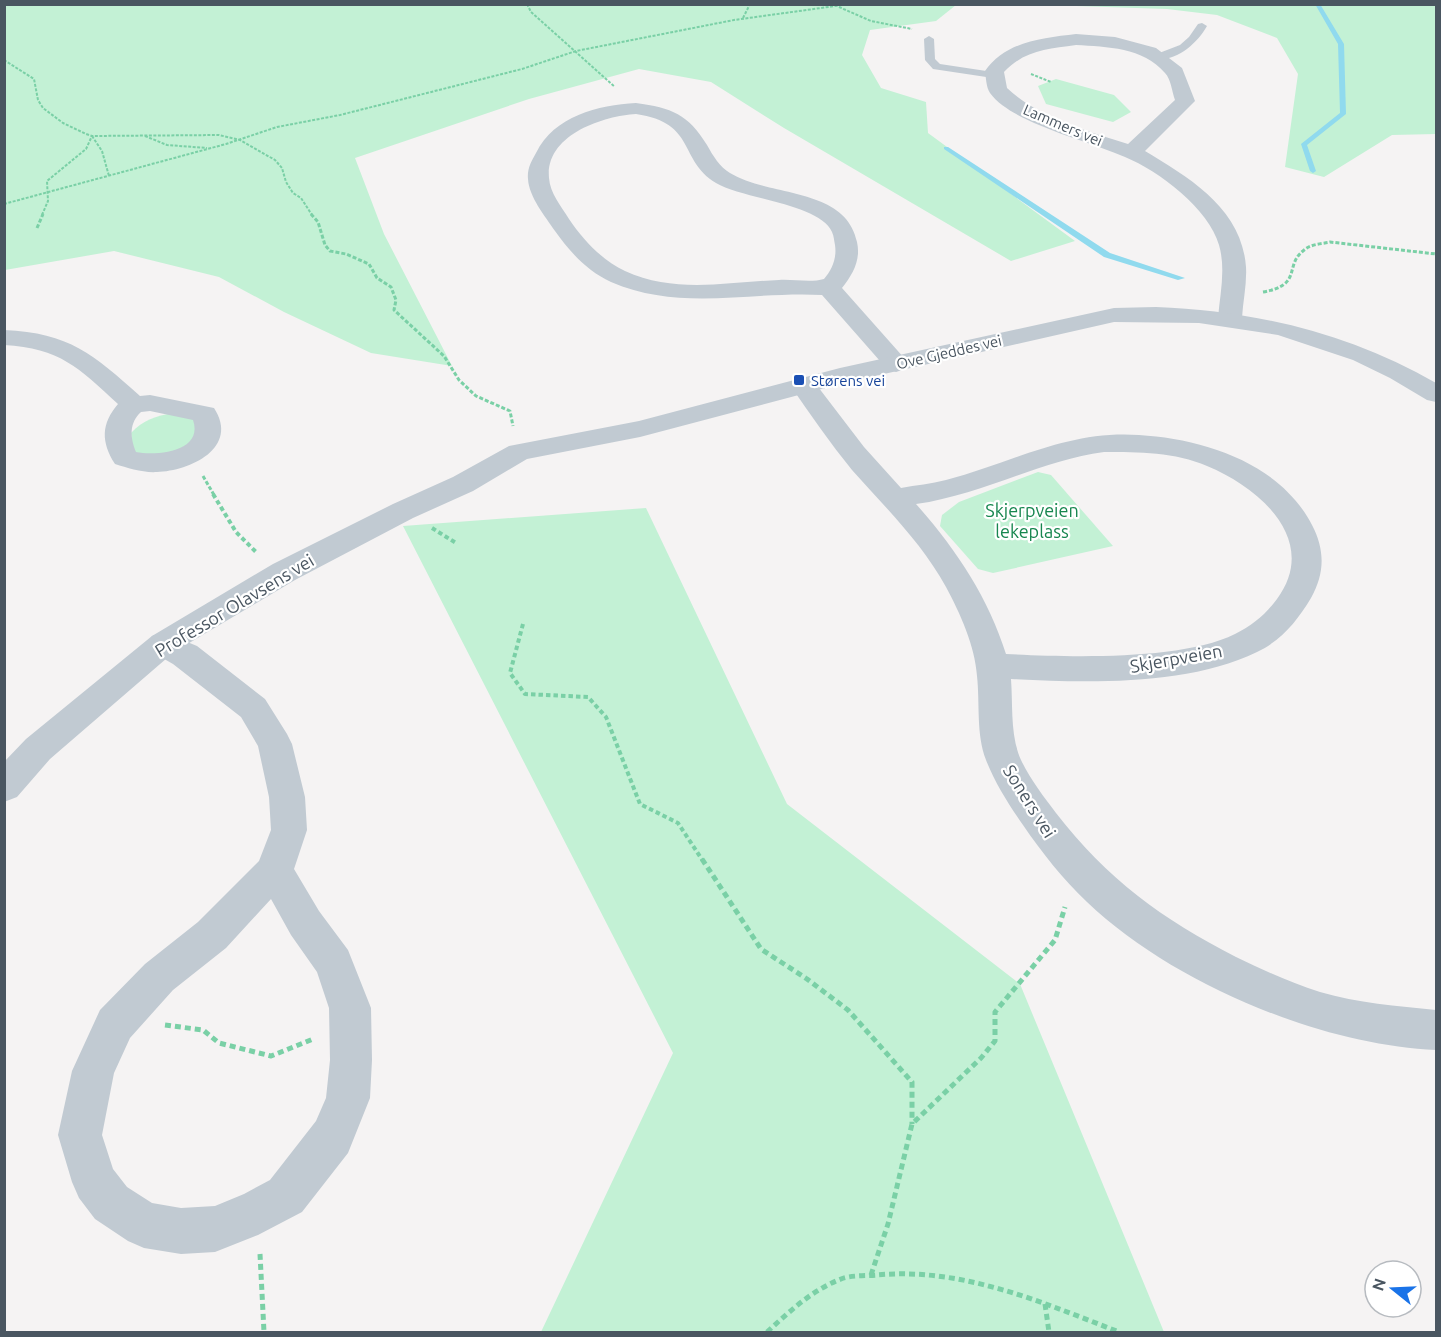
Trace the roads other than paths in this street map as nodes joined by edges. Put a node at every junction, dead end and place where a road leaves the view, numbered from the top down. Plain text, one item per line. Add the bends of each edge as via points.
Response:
1 (1202, 26) dead end
2 (929, 39) road end
3 (1158, 57) junction
4 (993, 75) junction
5 (1134, 153) junction
6 (829, 288) junction
7 (1230, 318) junction
8 (4, 337) edge
9 (896, 364) junction
10 (803, 385) junction
11 (1437, 394) edge
12 (134, 404) junction
13 (463, 484) joint
14 (895, 498) junction
15 (163, 644) junction
16 (992, 666) junction
17 (4, 787) edge
18 (275, 870) junction
19 (1437, 1030) edge

1 - 3 lane via 1186,48
2 - 4 lane via 930,60 937,67
3 - 4 street via 1122,43 1071,40 1024,48 1006,56 994,68
3 - 5 street via 1175,72 1185,88 1185,100
4 - 5 street, Lammers vei via 997,88 1021,108
5 - 7 street, Lammers vei via 1178,180 1216,214 1233,254
6 - 6 street via 666,291 616,277 587,256 567,234 543,199 539,166 553,140 597,114 640,110 666,114 680,122 713,170 723,178 815,208 843,228 848,254
6 - 9 street
7 - 9 street, Ove Gjeddes vei via 1114,315
7 - 11 street, Ove Gjeddes vei via 1335,344
8 - 12 street via 40,338 62,345
9 - 10 street, Ove Gjeddes vei
10 - 13 street, Ove Gjeddes vei via 640,429 519,452
10 - 14 street, Soners vei
12 - 12 street via 124,411 115,435 125,458 162,463 190,455 207,440 210,430 204,414
13 - 15 street, Professor Olavsens vei via 284,572
14 - 16 street, Soners vei via 930,539 972,606
14 - 16 street, Skjerpveien via 950,489 1065,450 1125,442 1158,445 1216,459 1242,471 1288,510 1304,540 1306,574 1298,592 1270,628 1231,648 1206,656 1133,667
15 - 17 street, Professor Olavsens vei via 38,749
15 - 18 street via 185,655 252,708 274,744 287,797 289,830
16 - 19 street, Soners vei via 1003,760 1062,851 1101,893 1185,951 1260,988 1329,1014 1396,1027
18 - 18 street via 212,935 159,977 115,1024 93,1071 80,1135 95,1182 111,1203 144,1225 181,1231 215,1229 286,1196 332,1137 348,1098 350,1008 334,963 305,923

